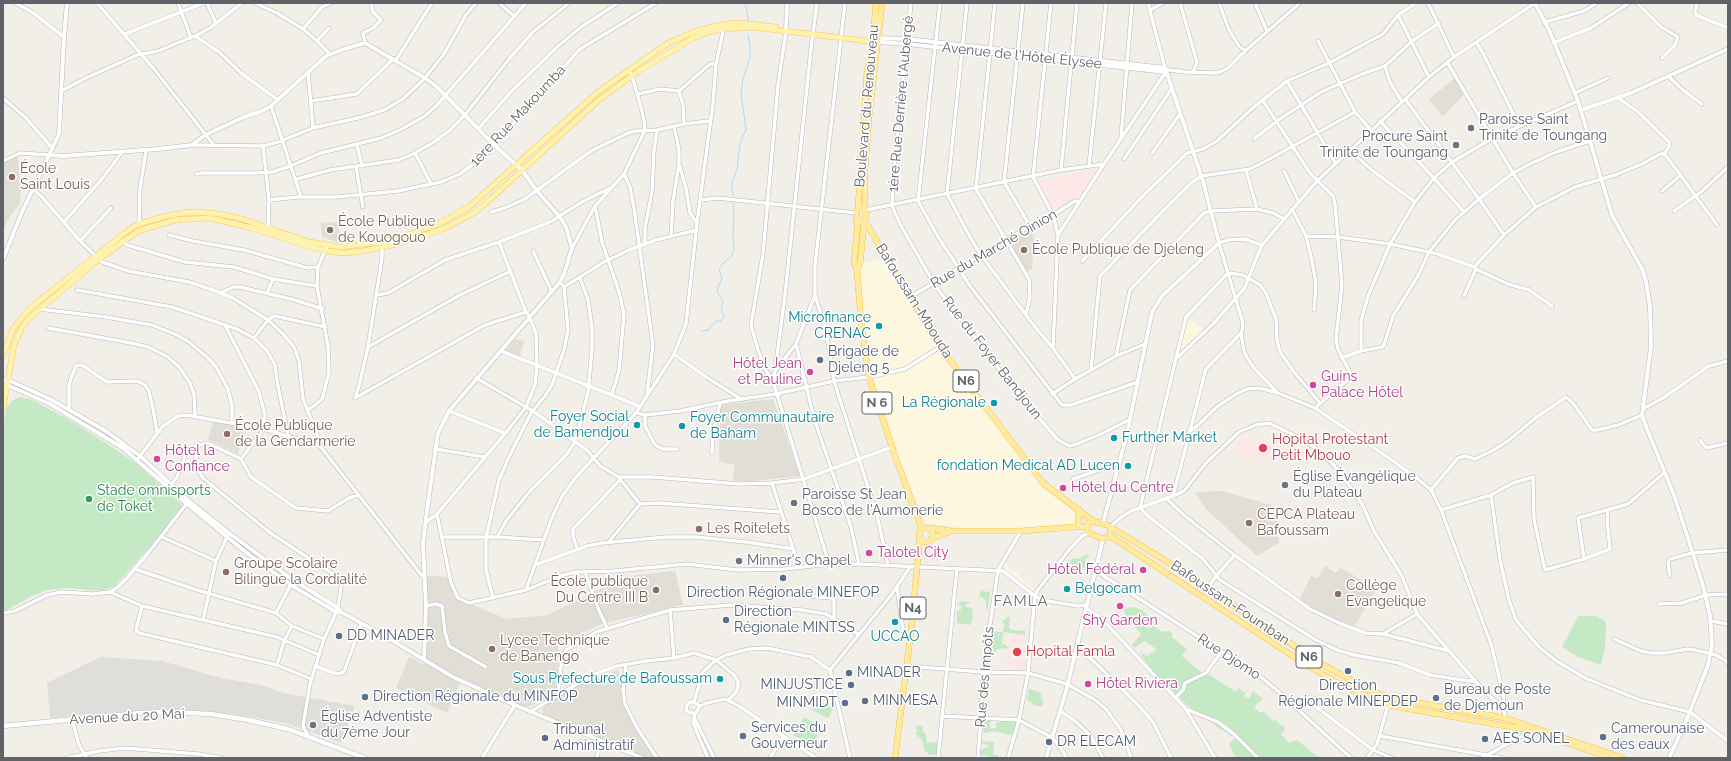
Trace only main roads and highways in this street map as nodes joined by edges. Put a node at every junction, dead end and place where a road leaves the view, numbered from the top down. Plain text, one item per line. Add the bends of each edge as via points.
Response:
1 (876, 3) edge
2 (882, 3) edge
3 (724, 27) junction
4 (875, 39) junction
5 (863, 168) junction
6 (865, 210) junction
7 (857, 211) junction
8 (862, 222) junction
9 (267, 231) junction
10 (382, 245) junction
11 (97, 257) junction
12 (3, 355) edge
13 (5, 383) edge
14 (3, 408) edge
15 (1079, 509) junction
16 (1093, 520) junction
17 (1087, 526) junction
18 (1078, 527) junction
19 (928, 528) junction
20 (1111, 528) junction
21 (922, 530) junction
22 (951, 531) junction
23 (1110, 536) junction
24 (920, 537) junction
25 (932, 538) junction
26 (926, 541) junction
27 (1142, 546) junction
28 (1138, 553) junction
29 (919, 555) junction
30 (1200, 583) junction
31 (1195, 591) junction
32 (1251, 618) junction
33 (1247, 625) junction
34 (1288, 643) junction
35 (1284, 650) junction
36 (907, 664) junction
37 (1355, 683) junction
38 (1352, 690) junction
39 (1452, 709) junction
40 (1451, 717) junction
41 (3, 726) edge
42 (1531, 728) junction
43 (364, 758) edge
44 (895, 758) edge
45 (898, 758) edge
46 (1611, 758) edge
47 (1623, 758) edge

1 - 4 highway, Boulevard du Renouveau
2 - 4 highway, Boulevard du Renouveau
3 - 4 main road via 752,27
3 - 10 main road via 693,38 673,49 600,99 485,204 456,223 430,234
3 - 10 main road via 709,27 668,43 598,92 480,199 438,224
4 - 5 highway, Boulevard du Renouveau
5 - 6 highway, Boulevard du Renouveau
5 - 7 highway, Boulevard du Renouveau
6 - 7 highway via 860,208
6 - 8 highway, Boulevard du Renouveau
7 - 8 highway, Boulevard du Renouveau via 856,220
8 - 15 highway, Bafoussam-Mbouda / N6 via 940,347 1043,483
8 - 21 highway, N 6 via 854,263 857,270 869,377
9 - 10 main road via 344,253
9 - 11 main road via 210,218 175,220 138,231
9 - 11 main road via 239,218 189,212 133,227
11 - 12 main road via 34,304 20,318
11 - 13 main road via 28,319 18,335
13 - 14 main road
15 - 16 highway, Bafoussam-Mbouda / N6
15 - 18 highway
16 - 17 highway
16 - 20 highway, Bafoussam-Foumban
17 - 18 highway
17 - 23 highway via 1089,533 1103,539
18 - 22 highway via 1021,531
19 - 21 highway
19 - 22 highway
19 - 25 highway via 933,534
20 - 23 highway
20 - 27 highway, Bafoussam-Foumban / N6
21 - 24 highway
22 - 25 highway
23 - 28 highway, Bafoussam-Foumban / N6
24 - 26 highway
24 - 29 highway, N4
25 - 26 highway
26 - 29 highway, N4
27 - 28 highway
27 - 30 highway, Bafoussam-Foumban / N6
28 - 31 highway, Bafoussam-Foumban / N6
29 - 36 highway, N4
30 - 31 highway
30 - 32 highway, Bafoussam-Foumban / N6
31 - 33 highway, Bafoussam-Foumban / N6
32 - 33 highway
32 - 34 highway, Bafoussam-Foumban / N6
33 - 35 highway, Bafoussam-Foumban / N6
34 - 35 highway
34 - 37 highway, Bafoussam-Foumban / N6
35 - 38 highway, Bafoussam-Foumban / N6
36 - 44 highway, N4
36 - 45 highway, N4
37 - 38 highway
37 - 39 highway, Bafoussam-Foumban / N6 via 1390,698
38 - 40 highway, Bafoussam-Foumban / N6 via 1388,705
39 - 40 highway
39 - 42 highway, Bafoussam-Foumban / N6 via 1505,718
40 - 42 highway, Bafoussam-Foumban / N6
41 - 43 main road, Avenue du 20 Mai via 140,713 187,712 248,720 288,729
42 - 46 highway, N6
42 - 47 highway, N6

